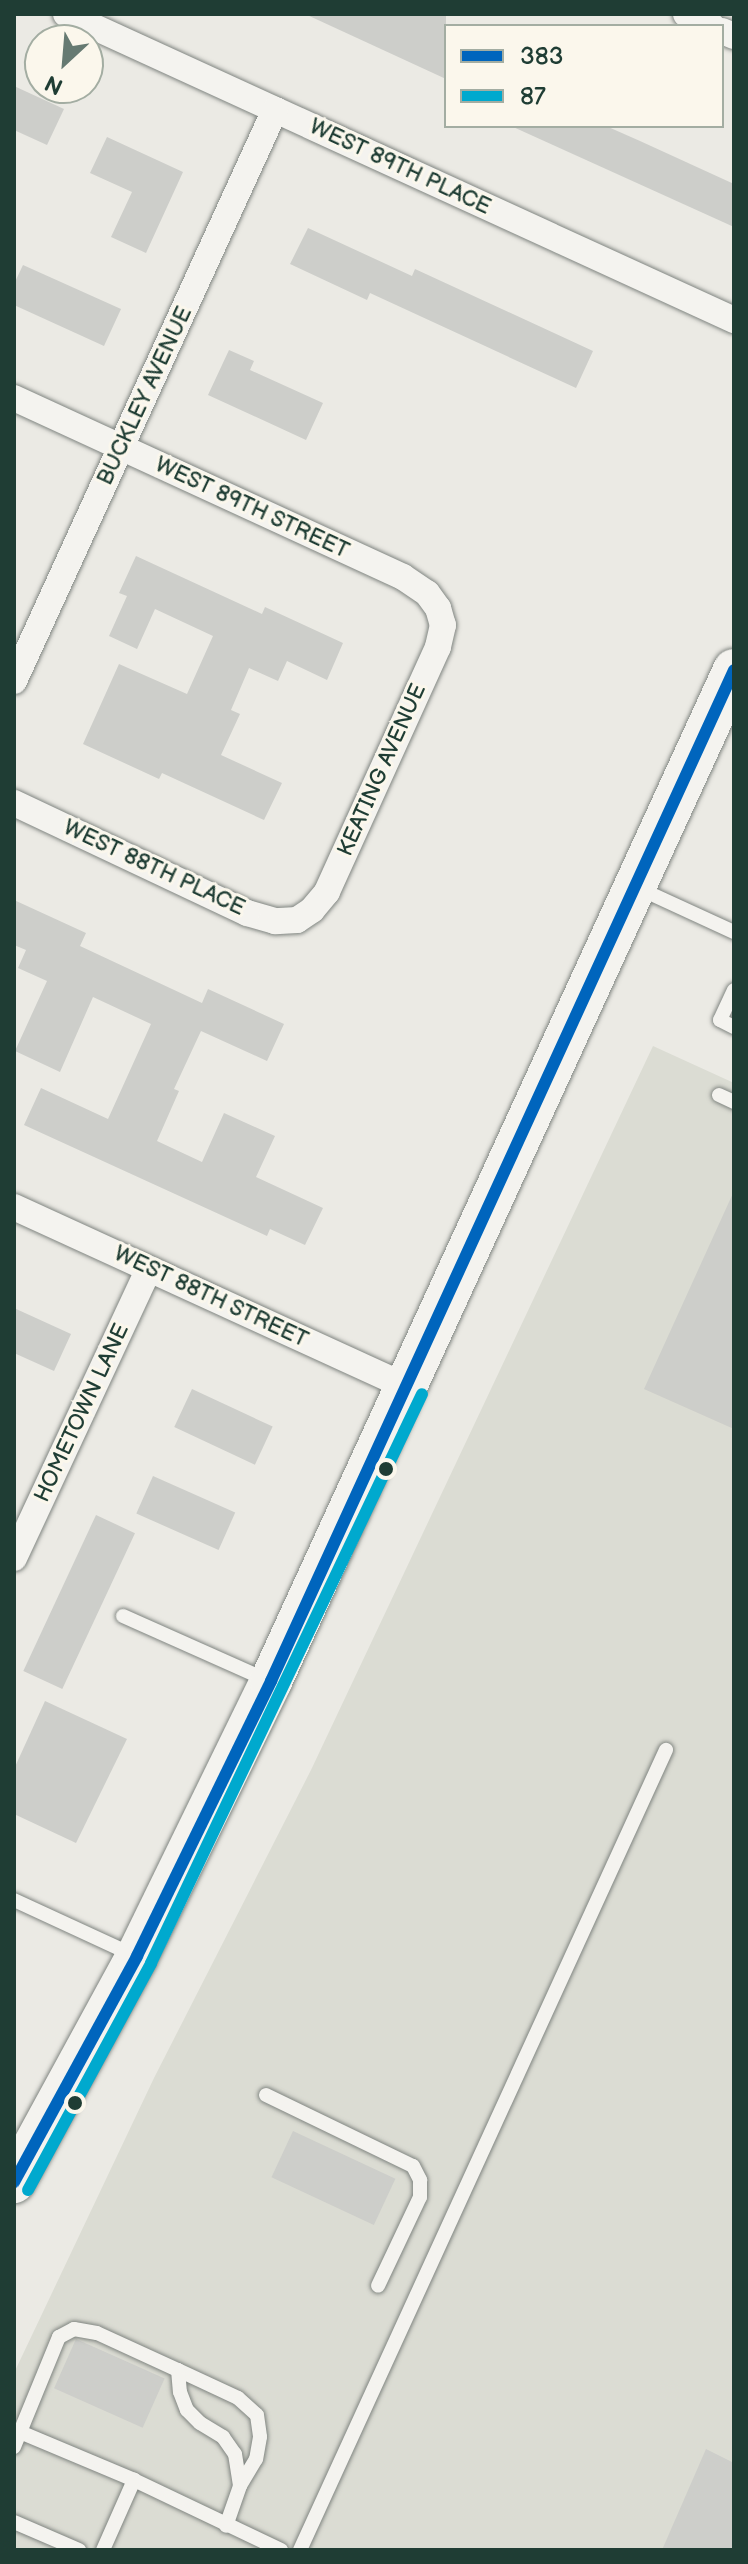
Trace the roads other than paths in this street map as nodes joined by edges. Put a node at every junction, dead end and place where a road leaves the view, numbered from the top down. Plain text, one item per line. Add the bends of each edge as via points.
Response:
1 (66, 14) edge
2 (686, 14) edge
3 (708, 24) edge
4 (275, 110) junction
5 (734, 320) edge
6 (14, 398) edge
7 (121, 447) junction
8 (438, 608) joint
9 (14, 681) edge
10 (729, 695) edge
11 (14, 803) edge
12 (636, 887) junction
13 (297, 920) joint
14 (734, 932) edge
15 (734, 990) edge
16 (734, 1027) edge
17 (719, 1095) dead end
18 (734, 1102) edge
19 (14, 1207) edge
20 (149, 1269) junction
21 (408, 1387) junction
22 (14, 1558) edge
23 (123, 1616) dead end
24 (271, 1681) junction
25 (666, 1750) dead end
26 (14, 1900) edge
27 (137, 1956) junction
28 (266, 2095) dead end
29 (14, 2182) edge
30 (378, 2286) dead end
31 (178, 2370) junction
32 (20, 2432) junction
33 (14, 2447) edge
34 (134, 2480) junction
35 (240, 2486) junction
36 (14, 2522) edge
37 (226, 2526) junction
38 (79, 2550) edge
39 (103, 2550) edge
40 (281, 2550) edge
41 (300, 2550) edge

1 - 4 street, WEST 89TH PLACE
2 - 3 street
4 - 5 street, WEST 89TH PLACE
4 - 7 street, BUCKLEY AVENUE
6 - 7 street, WEST 89TH STREET
7 - 8 street, WEST 89TH STREET via 403,577
7 - 9 street, BUCKLEY AVENUE
8 - 13 street, KEATING AVENUE via 443,625 438,647 347,849 327,892
10 - 12 main road
11 - 13 street, WEST 88TH PLACE via 247,913 275,921
12 - 14 lane
12 - 21 main road
15 - 16 lane via 720,1020
17 - 18 lane
19 - 20 street, WEST 88TH STREET
20 - 21 street, WEST 88TH STREET
20 - 22 street, HOMETOWN LANE
21 - 24 main road
23 - 24 lane
24 - 27 main road
25 - 41 lane
26 - 27 lane
27 - 29 main road
28 - 30 lane via 413,2166 420,2197
31 - 32 lane via 97,2333 74,2329 59,2337
31 - 35 lane via 187,2410 223,2437 235,2454
31 - 35 lane via 238,2398 257,2415 256,2459
32 - 33 lane
32 - 34 lane
34 - 37 lane
34 - 39 lane
35 - 37 lane
36 - 38 lane
37 - 40 lane

